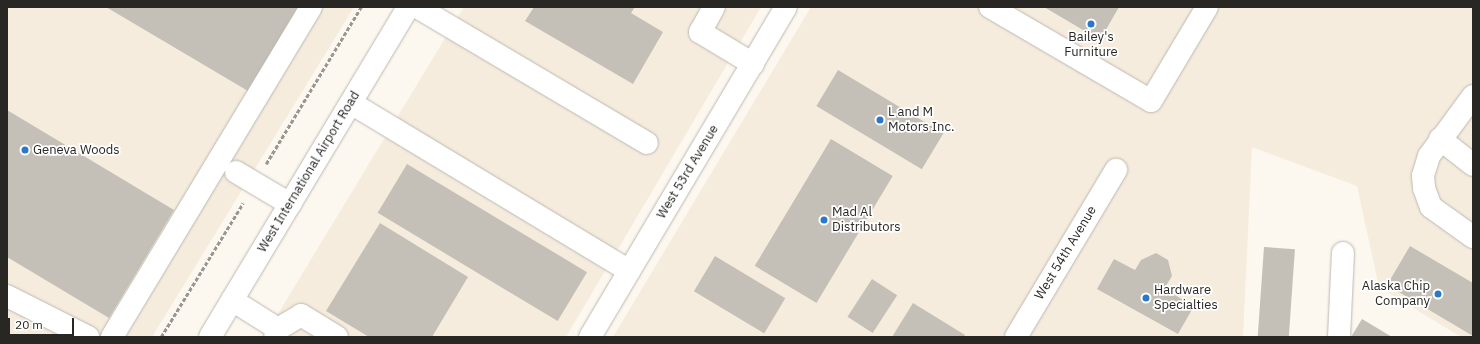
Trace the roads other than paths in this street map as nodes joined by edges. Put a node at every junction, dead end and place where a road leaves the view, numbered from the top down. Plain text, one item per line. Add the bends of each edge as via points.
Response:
1 (311, 7) edge
2 (408, 7) edge
3 (418, 7) edge
4 (714, 7) edge
5 (786, 7) edge
6 (990, 7) edge
7 (1207, 7) edge
8 (753, 64) junction
9 (1473, 96) edge
10 (351, 103) junction
11 (235, 134) junction
12 (1440, 139) junction
13 (647, 143) dead end
14 (1473, 165) edge
15 (1116, 170) dead end
16 (236, 172) junction
17 (200, 191) junction
18 (290, 204) junction
19 (1473, 237) edge
20 (1343, 253) dead end
21 (629, 271) junction
22 (7, 296) edge
23 (232, 300) junction
24 (277, 333) edge
25 (88, 337) edge
26 (112, 337) edge
27 (210, 337) edge
28 (337, 337) edge
29 (590, 337) edge
30 (1016, 337) edge
31 (1339, 337) edge

1 - 11 street
2 - 10 street, West International Airport Road
3 - 13 street
4 - 8 street via 700,32
5 - 8 street, West 53rd Avenue
6 - 7 street via 1151,101
8 - 21 street, West 53rd Avenue
9 - 12 street
10 - 18 street, West International Airport Road
10 - 21 street
11 - 16 street
11 - 17 street
12 - 14 street
12 - 19 street via 1429,156 1424,188 1431,207
15 - 30 street, West 54th Avenue
16 - 17 street
16 - 18 street
17 - 26 street
18 - 23 street, West International Airport Road
20 - 31 street
21 - 29 street, West 53rd Avenue
22 - 25 street
23 - 24 street
23 - 27 street, West International Airport Road
24 - 28 street via 302,314

